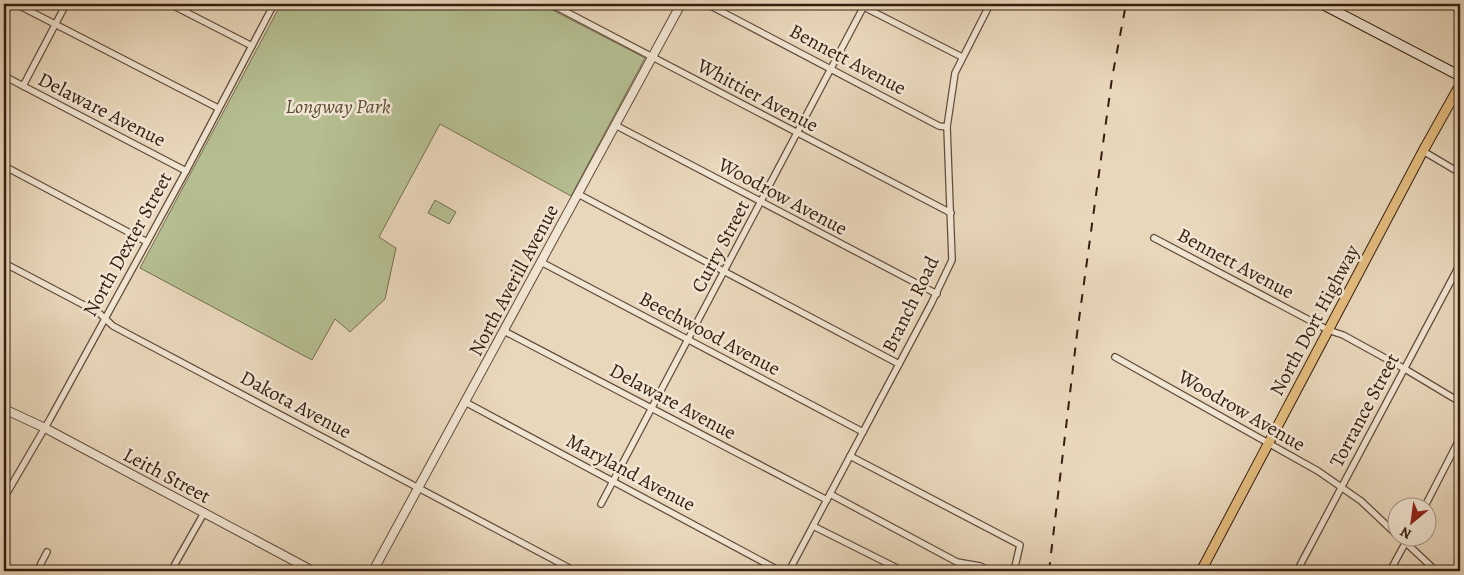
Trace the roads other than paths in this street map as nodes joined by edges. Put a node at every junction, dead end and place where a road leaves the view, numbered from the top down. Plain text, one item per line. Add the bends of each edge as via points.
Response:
1 (16, 4) edge
2 (66, 4) edge
3 (170, 4) edge
4 (274, 4) edge
5 (551, 4) edge
6 (681, 4) edge
7 (707, 4) edge
8 (990, 4) edge
9 (1322, 4) edge
10 (863, 5) edge
11 (56, 24) junction
12 (252, 46) junction
13 (652, 57) junction
14 (962, 58) junction
15 (831, 69) junction
16 (4, 76) edge
17 (1460, 76) edge
18 (1460, 85) edge
19 (23, 86) junction
20 (218, 108) junction
21 (615, 125) junction
22 (947, 128) junction
23 (797, 133) junction
24 (1423, 151) junction
25 (4, 166) edge
26 (186, 171) junction
27 (1460, 173) edge
28 (578, 194) junction
29 (761, 203) junction
30 (951, 213) junction
31 (1154, 238) dead end
32 (146, 242) junction
33 (541, 262) junction
34 (4, 263) edge
35 (1460, 264) edge
36 (724, 271) junction
37 (937, 294) junction
38 (104, 318) junction
39 (1328, 330) junction
40 (504, 331) junction
41 (688, 340) junction
42 (1115, 357) dead end
43 (899, 364) junction
44 (1405, 369) junction
45 (465, 402) junction
46 (1460, 402) edge
47 (4, 409) edge
48 (653, 409) junction
49 (45, 428) junction
50 (863, 432) junction
51 (1460, 438) edge
52 (1270, 443) junction
53 (850, 456) junction
54 (614, 482) junction
55 (1342, 487) junction
56 (420, 488) junction
57 (828, 497) junction
58 (4, 498) edge
59 (1429, 498) edge
60 (602, 504) dead end
61 (204, 513) junction
62 (1386, 525) edge
63 (813, 526) junction
64 (1403, 548) edge
65 (1414, 548) edge
66 (48, 552) dead end
67 (37, 571) edge
68 (171, 571) edge
69 (313, 571) edge
70 (373, 571) edge
71 (575, 571) edge
72 (780, 571) edge
73 (789, 571) edge
74 (903, 571) edge
75 (990, 571) edge
76 (1014, 571) edge
77 (1201, 571) edge
78 (1297, 571) edge
79 (1390, 571) edge
80 (1436, 571) edge

1 - 11 street
2 - 11 street
3 - 12 street
4 - 12 street, North Dexter Street
5 - 13 street, Whittier Avenue
6 - 13 street, North Averill Avenue
7 - 15 street, Bennett Avenue
8 - 14 street, Branch Road
9 - 17 main road
10 - 14 street
10 - 15 street, Curry Street
11 - 19 street
11 - 20 street
12 - 20 street, North Dexter Street
13 - 21 street, North Averill Avenue
13 - 23 street, Whittier Avenue
14 - 22 street, Branch Road via 955,73
15 - 22 street, Bennett Avenue
15 - 23 street, Curry Street
16 - 19 street, Delaware Avenue
18 - 24 main road, North Dort Highway
19 - 26 street, Delaware Avenue
20 - 26 street, North Dexter Street
21 - 28 street, North Averill Avenue
21 - 29 street, Woodrow Avenue
22 - 30 street, Branch Road
23 - 29 street, Curry Street
23 - 30 street, Whittier Avenue
24 - 27 street
24 - 39 main road, North Dort Highway
25 - 32 street
26 - 32 street, North Dexter Street
28 - 33 street, North Averill Avenue
28 - 36 street
29 - 36 street, Curry Street
29 - 37 street, Woodrow Avenue
30 - 37 street, Branch Road via 952,260
31 - 39 street, Bennett Avenue
32 - 38 street, North Dexter Street
33 - 40 street, North Averill Avenue
33 - 41 street, Beechwood Avenue
34 - 38 street, Dakota Avenue
35 - 44 street, Torrance Street
36 - 41 street, Curry Street
36 - 43 street
37 - 43 street, Branch Road
38 - 49 street, North Dexter Street
38 - 56 street, Dakota Avenue via 113,326
39 - 44 street, Bennett Avenue
39 - 52 main road, North Dort Highway
40 - 45 street, North Averill Avenue
40 - 48 street, Delaware Avenue
41 - 48 street, Curry Street
41 - 50 street, Beechwood Avenue
42 - 52 street, Woodrow Avenue
43 - 50 street, Branch Road
44 - 46 street, Bennett Avenue
44 - 55 street, Torrance Street
45 - 54 street, Maryland Avenue
45 - 56 street, North Averill Avenue
47 - 49 street, Leith Street
48 - 54 street, Curry Street
48 - 57 street, Delaware Avenue
49 - 58 street, North Dexter Street
49 - 61 street, Leith Street
50 - 53 street, Branch Road
51 - 59 street
52 - 55 street, Woodrow Avenue
52 - 77 main road, North Dort Highway
53 - 57 street, Branch Road
53 - 76 street via 1020,544
54 - 60 street, Curry Street
54 - 72 street, Maryland Avenue
55 - 62 street, Woodrow Avenue
55 - 78 street, Torrance Street
56 - 70 street, North Averill Avenue
56 - 71 street, Dakota Avenue
57 - 63 street, Branch Road
57 - 75 street, Delaware Avenue via 957,562
61 - 68 street
61 - 69 street, Leith Street
63 - 73 street, Branch Road
63 - 74 street
64 - 79 street
65 - 80 street
66 - 67 street

